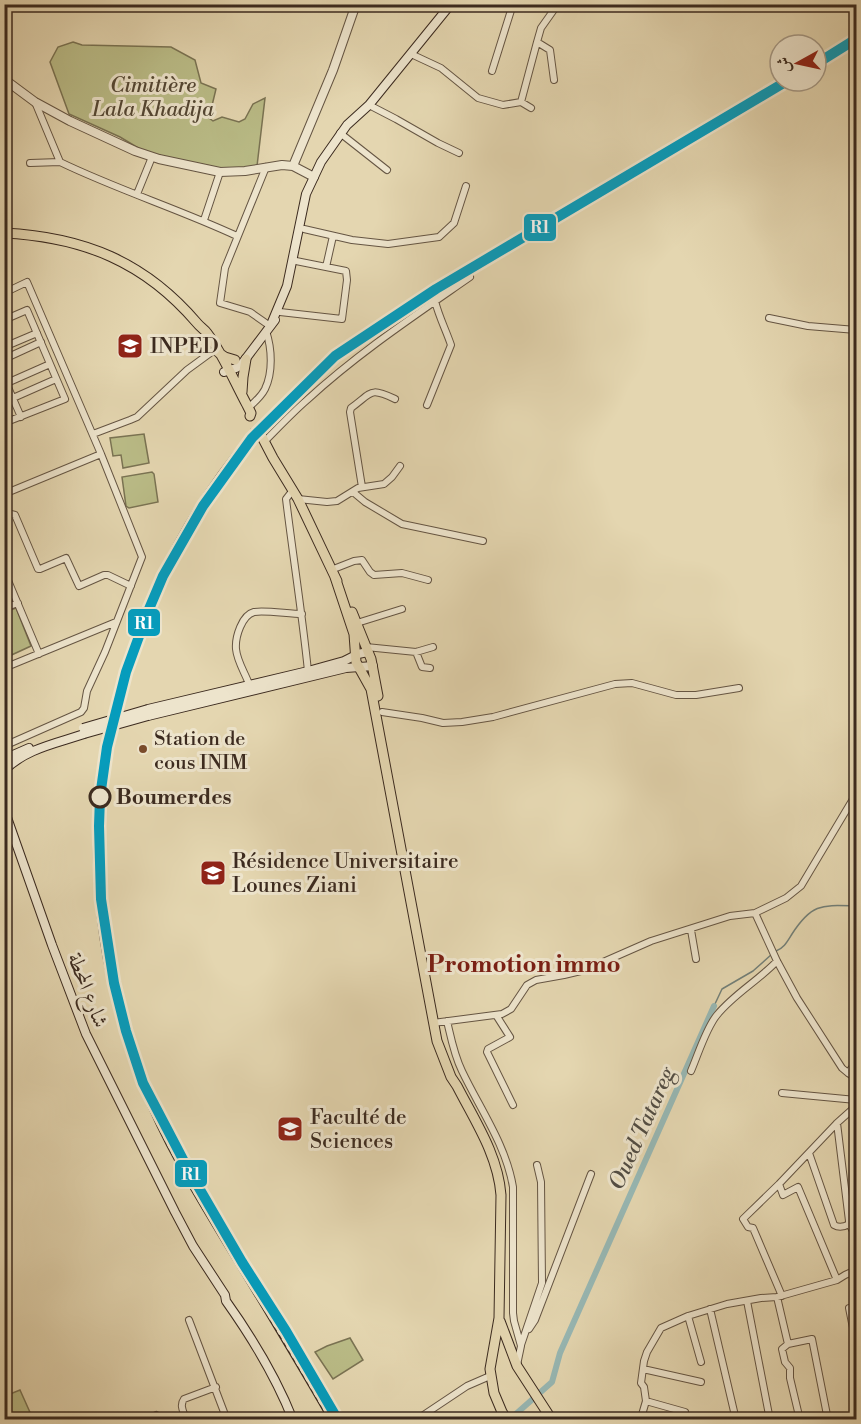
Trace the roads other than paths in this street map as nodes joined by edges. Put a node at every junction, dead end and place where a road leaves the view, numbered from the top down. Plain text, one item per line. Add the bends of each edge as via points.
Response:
1 (356, 4) edge
2 (451, 4) edge
3 (513, 4) edge
4 (558, 4) edge
5 (537, 42) junction
6 (411, 54) junction
7 (492, 71) dead end
8 (4, 79) edge
9 (555, 80) dead end
10 (35, 102) junction
11 (522, 102) junction
12 (369, 105) junction
13 (531, 108) dead end
14 (340, 134) junction
15 (459, 153) dead end
16 (152, 157) junction
17 (60, 162) junction
18 (30, 163) dead end
19 (293, 166) junction
20 (266, 167) junction
21 (387, 170) dead end
22 (220, 172) junction
23 (313, 181) junction
24 (466, 186) dead end
25 (136, 194) junction
26 (204, 220) junction
27 (304, 229) junction
28 (4, 233) edge
29 (237, 236) junction
30 (333, 236) junction
31 (296, 261) junction
32 (326, 267) junction
33 (470, 277) dead end
34 (4, 293) edge
35 (435, 301) junction
36 (280, 312) junction
37 (769, 318) dead end
38 (4, 320) edge
39 (269, 326) junction
40 (856, 330) edge
41 (37, 333) junction
42 (41, 342) junction
43 (4, 347) edge
44 (216, 352) junction
45 (248, 355) junction
46 (4, 359) edge
47 (235, 360) junction
48 (50, 364) junction
49 (226, 370) junction
50 (57, 379) junction
51 (6, 381) edge
52 (242, 395) junction
53 (13, 398) junction
54 (395, 399) dead end
55 (427, 405) dead end
56 (249, 412) junction
57 (21, 417) junction
58 (4, 423) edge
59 (93, 434) junction
60 (262, 439) junction
61 (101, 454) junction
62 (400, 466) dead end
63 (362, 487) junction
64 (353, 492) junction
65 (4, 494) edge
66 (296, 494) junction
67 (4, 517) edge
68 (483, 541) dead end
69 (4, 571) edge
70 (333, 574) junction
71 (428, 580) dead end
72 (130, 586) junction
73 (18, 603) junction
74 (4, 608) edge
75 (402, 609) dead end
76 (302, 614) junction
77 (116, 622) junction
78 (357, 623) junction
79 (433, 647) dead end
80 (367, 649) junction
81 (416, 652) junction
82 (39, 654) junction
83 (355, 655) junction
84 (373, 666) junction
85 (4, 668) edge
86 (359, 668) junction
87 (430, 668) dead end
88 (308, 671) junction
89 (249, 684) junction
90 (739, 688) dead end
91 (148, 712) junction
92 (382, 712) junction
93 (84, 731) junction
94 (4, 746) edge
95 (4, 759) edge
96 (4, 771) edge
97 (856, 794) edge
98 (5, 813) edge
99 (755, 913) junction
100 (691, 930) junction
101 (696, 959) dead end
102 (777, 962) junction
103 (496, 1015) junction
104 (440, 1022) junction
105 (856, 1062) edge
106 (691, 1071) dead end
107 (848, 1074) junction
108 (856, 1078) edge
109 (782, 1093) dead end
110 (856, 1100) edge
111 (513, 1105) dead end
112 (856, 1106) edge
113 (837, 1123) junction
114 (809, 1153) junction
115 (537, 1165) dead end
116 (591, 1174) dead end
117 (779, 1184) junction
118 (849, 1224) junction
119 (856, 1230) edge
120 (856, 1270) edge
121 (837, 1280) junction
122 (780, 1296) junction
123 (747, 1301) junction
124 (856, 1306) edge
125 (711, 1309) junction
126 (688, 1316) junction
127 (499, 1318) junction
128 (189, 1320) dead end
129 (525, 1334) junction
130 (856, 1343) edge
131 (788, 1344) junction
132 (520, 1346) junction
133 (701, 1362) dead end
134 (517, 1366) junction
135 (643, 1369) junction
136 (490, 1376) junction
137 (701, 1382) dead end
138 (216, 1387) junction
139 (646, 1401) junction
140 (685, 1412) dead end
141 (504, 1416) edge
142 (186, 1419) edge
143 (227, 1419) edge
144 (295, 1419) edge
145 (416, 1419) edge
146 (552, 1419) edge
147 (640, 1419) edge
148 (736, 1419) edge
149 (770, 1419) edge
150 (800, 1419) edge
151 (828, 1419) edge

1 - 19 street
2 - 6 main road
3 - 7 street
4 - 5 street
5 - 9 street via 550,50
5 - 11 street
6 - 11 street via 441,68 478,98 503,105
6 - 12 main road
8 - 10 street
10 - 16 street via 70,122
10 - 17 street
11 - 13 street
12 - 14 main road
12 - 15 street
14 - 21 street
14 - 23 main road
16 - 22 street
16 - 25 street
17 - 18 street
17 - 25 street
19 - 20 street
19 - 23 street
20 - 22 street
20 - 29 street
22 - 26 street
23 - 27 main road
23 - 39 main road via 305,200 286,286
24 - 30 street via 454,223 439,237 388,244
25 - 26 street
26 - 29 street
27 - 30 street
27 - 31 main road
28 - 44 main road via 58,239 90,248 138,271 187,312
29 - 39 street via 225,268 220,303 250,312
30 - 32 street
31 - 32 street
31 - 36 main road via 288,297
32 - 36 street via 346,271 342,319
33 - 35 street
34 - 59 street via 27,282
35 - 55 street via 451,345
35 - 60 street via 327,382
36 - 39 main road
37 - 40 street
38 - 41 street via 27,310
39 - 45 main road
39 - 56 street via 269,375 265,390
41 - 42 street
41 - 43 street
42 - 46 street
42 - 48 street
44 - 47 main road
44 - 49 main road
44 - 59 street via 187,370 137,417
45 - 47 main road
45 - 49 main road via 239,366
45 - 52 main road
47 - 49 main road
48 - 50 street
48 - 51 street
49 - 52 main road
49 - 56 main road via 247,415
50 - 53 street
50 - 57 street via 65,399
51 - 53 street
52 - 56 main road
53 - 57 street
54 - 63 street via 372,392 351,408
56 - 60 main road, bridge
57 - 58 street
59 - 61 street
60 - 66 main road
61 - 65 street
61 - 72 street via 142,557
62 - 63 street via 384,484
63 - 64 street
64 - 66 street via 327,502
64 - 68 street via 402,524
66 - 70 main road
66 - 76 street via 286,499
67 - 72 street via 15,515 38,569 66,558 79,586 108,575
69 - 73 street
70 - 71 street via 362,560 374,575 402,573
70 - 78 main road
70 - 83 main road via 354,634
72 - 77 street
73 - 74 street
73 - 82 street
75 - 78 street
76 - 88 street
76 - 89 street via 247,615 235,646
77 - 82 street
77 - 94 street via 81,712
78 - 80 main road
79 - 81 street
80 - 81 street
80 - 83 main road
80 - 84 main road
81 - 87 street via 422,667
82 - 85 street
83 - 86 main road
83 - 88 main road
84 - 86 main road
84 - 92 main road
86 - 91 main road
86 - 104 main road via 369,684 376,713
88 - 89 main road
89 - 91 main road
90 - 92 street via 676,695 632,683 615,684 462,722 442,723
91 - 93 main road, bridge
92 - 104 main road
93 - 95 main road via 43,742
93 - 96 main road via 31,753
97 - 99 street via 801,886
98 - 144 main road, شارع المحطة via 86,1034 175,1212 270,1362
99 - 100 street via 730,916
99 - 102 street
100 - 101 street
100 - 103 street via 651,941 585,970 537,980 528,985 511,1008
102 - 106 street via 715,1017
102 - 107 street
103 - 104 street
103 - 111 street via 510,1037 487,1052
104 - 127 main road via 457,1086 499,1175
104 - 132 street via 510,1169 513,1313
105 - 107 street
107 - 108 street
109 - 110 street
112 - 113 street
113 - 114 street
113 - 118 street
114 - 117 street
114 - 118 street via 834,1225
115 - 129 street via 541,1182 542,1283
116 - 129 street via 535,1320
117 - 121 street via 783,1194 798,1186
117 - 122 street via 742,1219 753,1228
118 - 119 street
120 - 121 street
121 - 122 street
122 - 123 street
122 - 131 street
123 - 125 street
123 - 149 street
124 - 130 street via 849,1308
125 - 126 street
125 - 148 street
126 - 133 street
126 - 135 street via 661,1328 647,1352
127 - 134 main road
127 - 136 main road
128 - 138 street
129 - 132 street
131 - 150 street via 782,1349 790,1368
131 - 151 street via 812,1339
132 - 134 street
134 - 146 main road
135 - 137 street
135 - 139 street via 641,1383
136 - 141 main road
136 - 145 street
138 - 142 street via 184,1399 181,1406
138 - 143 street
139 - 140 street
139 - 147 street

